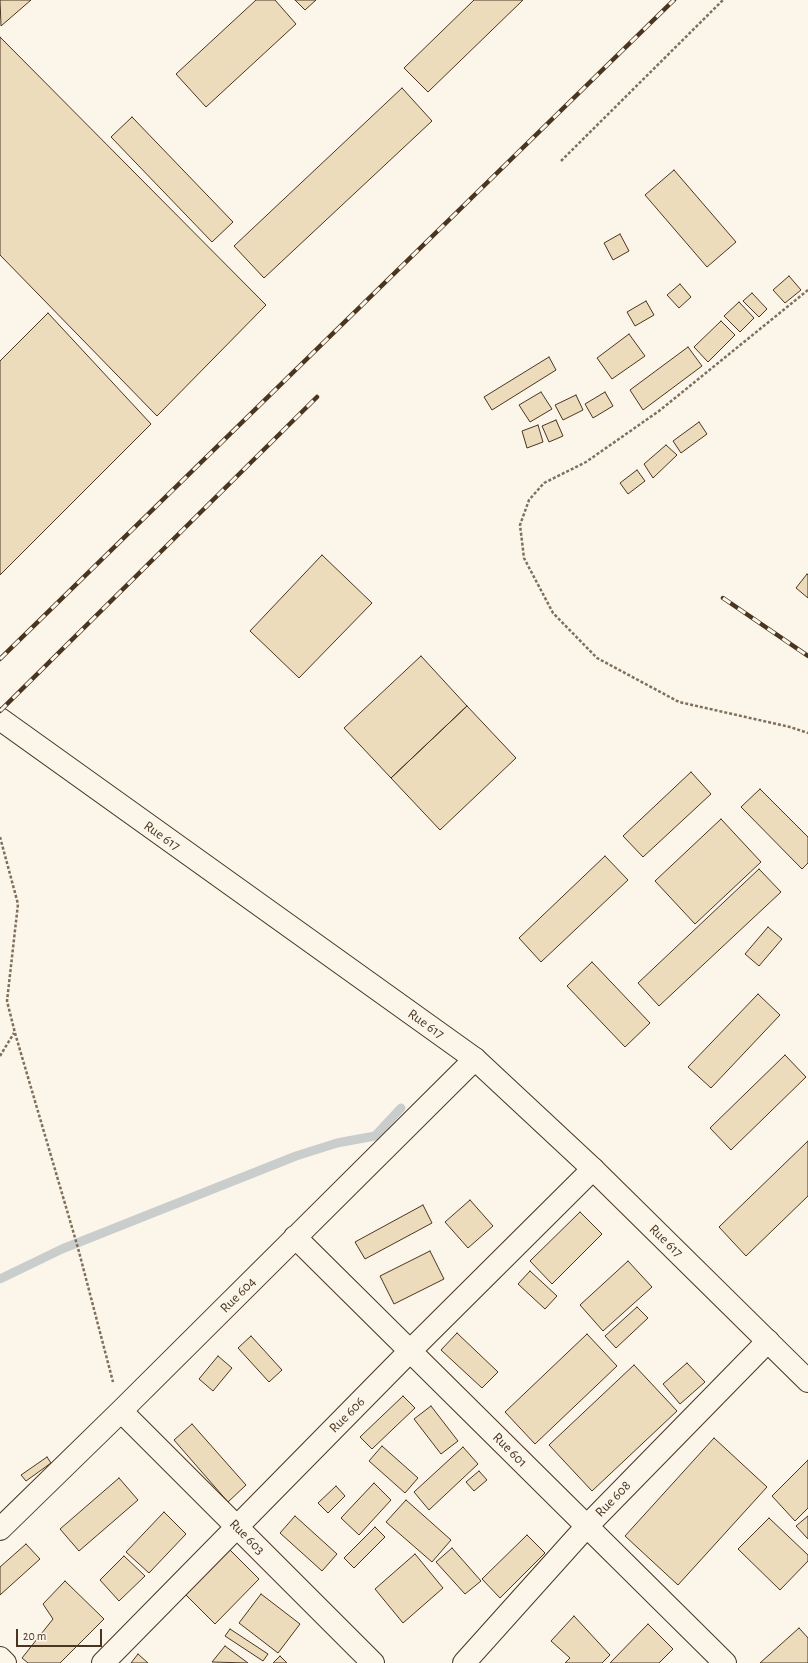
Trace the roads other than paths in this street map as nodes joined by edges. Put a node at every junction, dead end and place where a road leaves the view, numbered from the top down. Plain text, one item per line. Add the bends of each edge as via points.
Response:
1 (0, 719) edge
2 (475, 1059) junction
3 (593, 1169) junction
4 (295, 1237) junction
5 (768, 1341) junction
6 (410, 1351) junction
7 (808, 1381) edge
8 (121, 1412) junction
9 (587, 1526) junction
10 (237, 1528) junction
11 (0, 1529) edge
12 (0, 1658) edge
13 (5, 1663) edge
14 (104, 1663) edge
15 (373, 1663) edge
16 (464, 1663) edge
17 (725, 1663) edge

1 - 2 main road, Rue 617
2 - 3 main road, Rue 617
2 - 4 main road, Rue 604
3 - 5 main road, Rue 617
3 - 6 main road, Rue 606
4 - 6 main road, Rue 601
4 - 8 main road, Rue 604
5 - 7 main road, Rue 617
5 - 9 main road, Rue 608
6 - 9 main road, Rue 601
6 - 10 main road, Rue 606
8 - 10 main road, Rue 603
8 - 11 main road, Rue 604
9 - 16 main road, Rue 608
9 - 17 main road, Rue 601
10 - 14 main road, Rue 606
10 - 15 main road, Rue 603
12 - 13 main road

